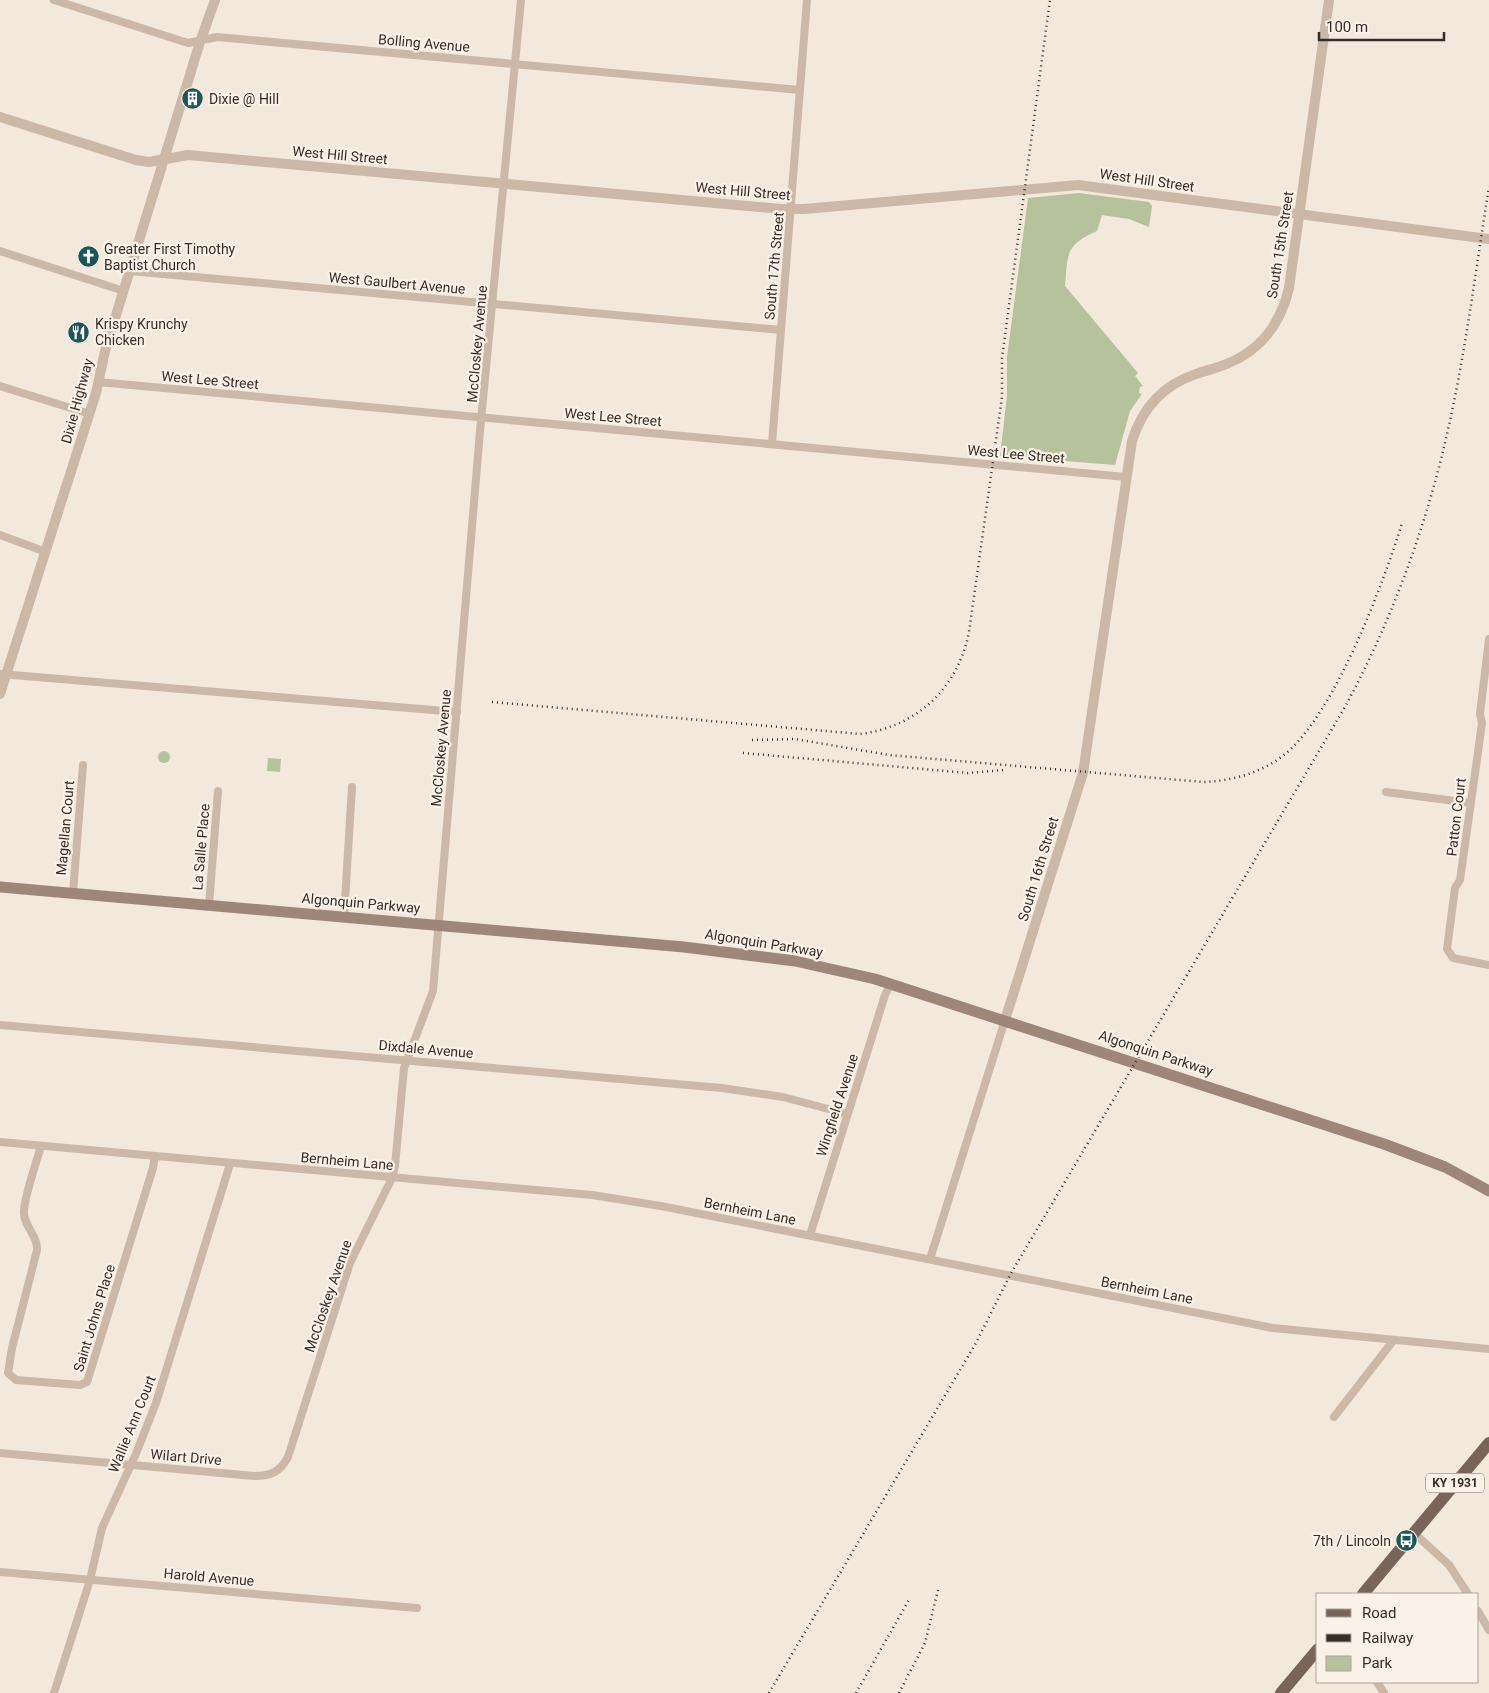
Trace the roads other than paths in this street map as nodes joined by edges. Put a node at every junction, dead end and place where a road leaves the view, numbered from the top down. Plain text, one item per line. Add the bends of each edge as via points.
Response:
1 (54, 0) edge
2 (215, 0) edge
3 (520, 0) edge
4 (807, 0) edge
5 (1330, 0) edge
6 (200, 42) junction
7 (515, 64) junction
8 (800, 90) junction
9 (0, 117) edge
10 (164, 160) junction
11 (504, 184) junction
12 (791, 209) junction
13 (1300, 214) junction
14 (1489, 239) edge
15 (0, 251) edge
16 (130, 271) junction
17 (124, 291) junction
18 (493, 304) junction
19 (781, 330) junction
20 (98, 382) junction
21 (0, 386) edge
22 (90, 414) junction
23 (482, 418) junction
24 (772, 444) junction
25 (1126, 477) junction
26 (0, 535) edge
27 (46, 552) junction
28 (1489, 639) edge
29 (3, 674) edge
30 (0, 694) edge
31 (457, 712) junction
32 (83, 765) dead end
33 (352, 787) dead end
34 (218, 792) dead end
35 (1386, 792) dead end
36 (1470, 803) junction
37 (0, 887) edge
38 (72, 893) junction
39 (209, 905) junction
40 (344, 916) junction
41 (438, 925) junction
42 (1489, 965) edge
43 (891, 983) junction
44 (1005, 1020) junction
45 (0, 1025) edge
46 (406, 1060) junction
47 (847, 1114) junction
48 (0, 1142) edge
49 (41, 1146) junction
50 (154, 1156) junction
51 (230, 1164) junction
52 (392, 1178) junction
53 (1489, 1191) edge
54 (810, 1236) junction
55 (930, 1259) junction
56 (1393, 1341) junction
57 (1489, 1349) edge
58 (1334, 1417) dead end
59 (1489, 1443) edge
60 (0, 1453) edge
61 (131, 1465) junction
62 (279, 1470) joint
63 (1414, 1533) junction
64 (0, 1572) edge
65 (90, 1580) junction
66 (1364, 1593) edge
67 (1467, 1593) edge
68 (416, 1608) dead end
69 (1479, 1613) edge
70 (1488, 1627) edge
71 (1316, 1651) edge
72 (54, 1693) edge
73 (1281, 1693) edge

1 - 6 street, Bolling Avenue via 188,43
2 - 6 street, Dixie Highway
3 - 7 street, McCloskey Avenue
4 - 8 street, South 17th Street
5 - 13 street, South 15th Street
6 - 7 street, Bolling Avenue via 217,36
6 - 10 street, Dixie Highway
7 - 8 street, Bolling Avenue
7 - 11 street, McCloskey Avenue
8 - 12 street, South 17th Street
9 - 10 street, West Hill Street via 124,157 149,162
10 - 11 street, West Hill Street via 188,155
10 - 16 street, Dixie Highway
11 - 12 street, West Hill Street
11 - 18 street, McCloskey Avenue
12 - 13 street, West Hill Street via 1078,185
12 - 19 street, South 17th Street
13 - 14 street, West Hill Street
13 - 25 street, South 15th Street via 1287,295 1272,330 1238,359 1184,379 1158,396 1137,426
15 - 17 street
16 - 17 street, Dixie Highway
16 - 18 street, West Gaulbert Avenue
17 - 20 street, Dixie Highway
18 - 19 street, West Gaulbert Avenue
18 - 23 street, McCloskey Avenue
19 - 24 street, South 17th Street
20 - 22 street, Dixie Highway
20 - 23 street, West Lee Street
21 - 22 street
22 - 27 street, Dixie Highway
23 - 24 street, West Lee Street
23 - 31 street, McCloskey Avenue
24 - 25 street, West Lee Street
25 - 44 street, South 16th Street via 1086,760
26 - 27 street
27 - 29 street, Dixie Highway
28 - 36 street, Patton Court via 1480,714 1482,723
29 - 30 street, Dixie Highway
29 - 31 street
31 - 41 street, McCloskey Avenue
32 - 38 street, Magellan Court
33 - 40 street
34 - 39 street, La Salle Place
35 - 36 street
36 - 42 street, Patton Court via 1460,880 1454,888 1447,949 1453,958
37 - 38 main road, Algonquin Parkway
38 - 39 main road, Algonquin Parkway
39 - 40 main road, Algonquin Parkway
40 - 41 main road, Algonquin Parkway
41 - 43 main road, Algonquin Parkway via 736,952 795,961
41 - 46 street, McCloskey Avenue via 433,991
43 - 44 main road, Algonquin Parkway
43 - 47 street, Wingfield Avenue
44 - 53 main road, Algonquin Parkway via 1413,1154
44 - 55 street, South 16th Street
45 - 46 street, Dixdale Avenue
46 - 47 street, Dixdale Avenue via 722,1088 783,1098
46 - 52 street, McCloskey Avenue
47 - 54 street, Wingfield Avenue
48 - 49 street, Bernheim Lane
49 - 50 street, Bernheim Lane
49 - 50 street, Saint Johns Place via 24,1212 38,1240 10,1356 8,1373 16,1380 80,1385 87,1382
50 - 51 street, Bernheim Lane
51 - 52 street, Bernheim Lane
51 - 61 street, Wallie Ann Court via 156,1403
52 - 54 street, Bernheim Lane via 601,1196
52 - 62 street, McCloskey Avenue via 350,1263 288,1457
54 - 55 street, Bernheim Lane
55 - 56 street, Bernheim Lane via 1273,1328
56 - 57 street, Bernheim Lane
56 - 58 street
59 - 63 main road, KY 1931
60 - 61 street, Wilart Drive
61 - 62 street, Wilart Drive via 254,1476 266,1476
61 - 65 street, Wallie Ann Court via 102,1528
63 - 66 main road, KY 1931
63 - 67 street via 1449,1565
64 - 65 street, Harold Avenue
65 - 68 street, Harold Avenue
65 - 72 street, Wallie Ann Court
69 - 70 street
71 - 73 main road

